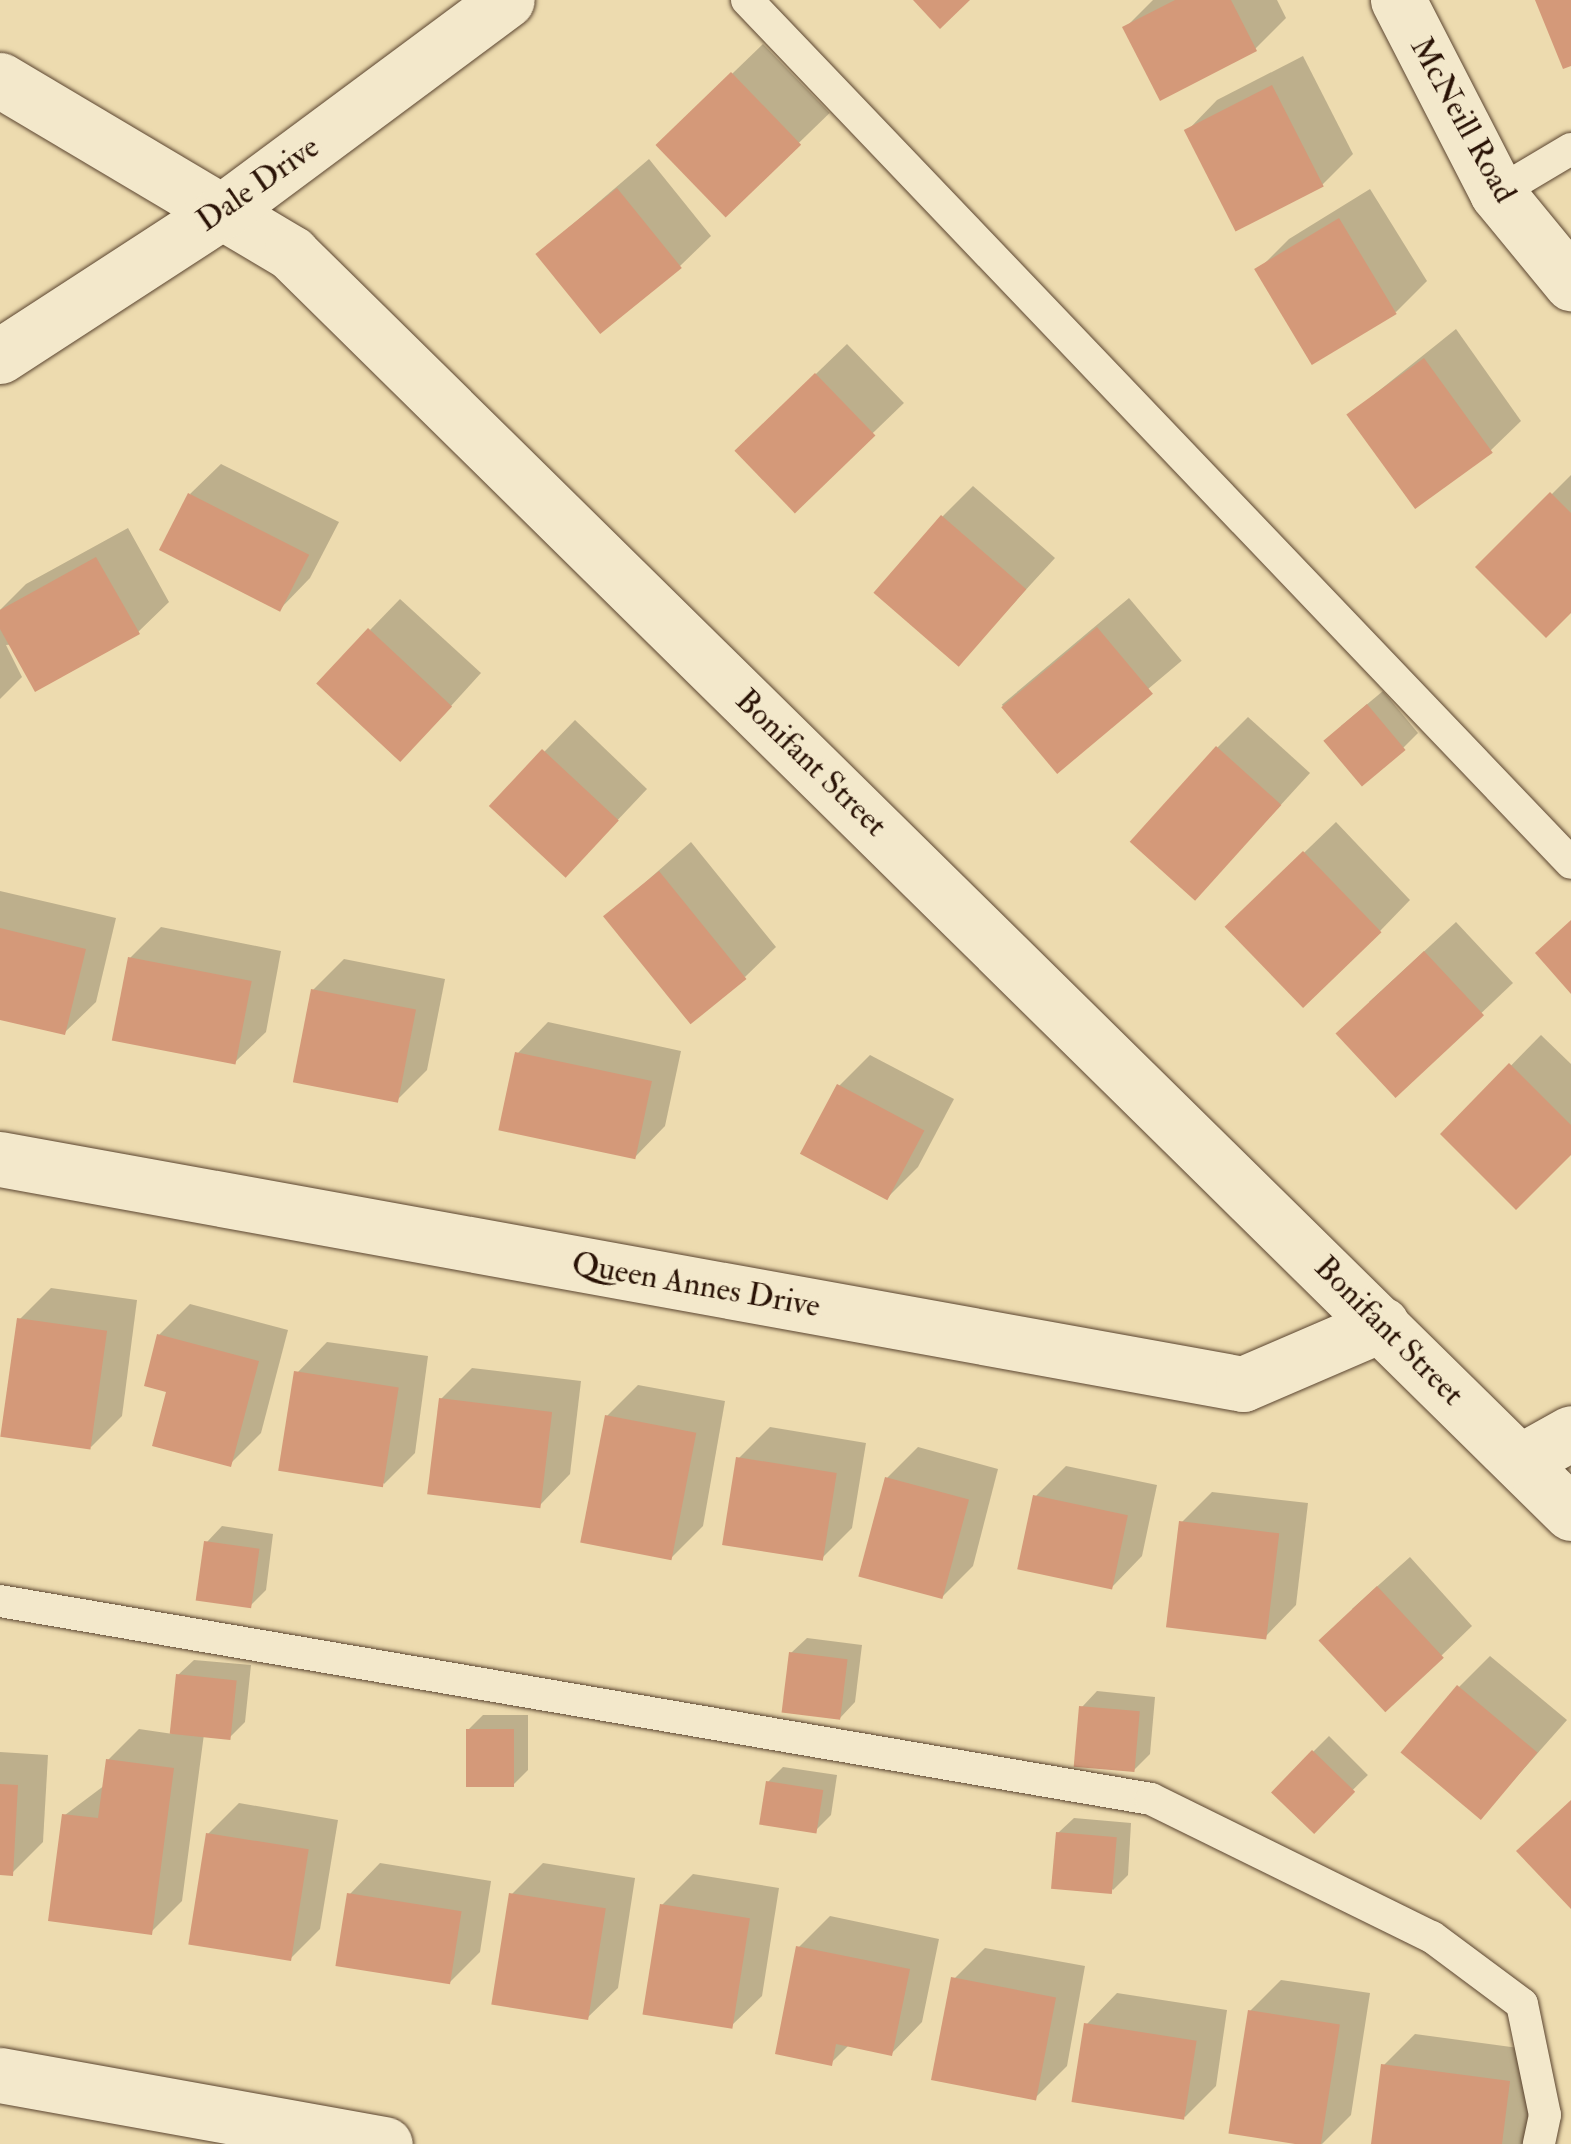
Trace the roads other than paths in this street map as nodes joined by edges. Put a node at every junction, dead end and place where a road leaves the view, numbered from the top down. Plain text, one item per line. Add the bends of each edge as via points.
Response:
1 (507, 0) edge
2 (747, 0) edge
3 (1398, 0) edge
4 (0, 80) edge
5 (1571, 149) edge
6 (1497, 192) junction
7 (220, 212) junction
8 (1571, 283) edge
9 (0, 356) edge
10 (1571, 862) edge
11 (0, 1159) edge
12 (1382, 1324) junction
13 (1571, 1433) edge
14 (1521, 1462) junction
15 (1571, 1513) edge
16 (0, 1601) edge
17 (0, 2074) edge
18 (385, 2144) edge
19 (1539, 2144) edge

1 - 7 street, Dale Drive
2 - 10 lane
3 - 6 street, McNeill Road
4 - 7 street, Bonifant Street
5 - 6 lane
6 - 8 street, McNeill Road
7 - 9 street, Dale Drive
7 - 12 street, Bonifant Street via 291,254
11 - 12 street, Queen Annes Drive via 1244,1384
12 - 14 street, Bonifant Street
13 - 14 street
14 - 15 street, Bonifant Street
16 - 19 lane via 1150,1799 1432,1936 1522,2004 1545,2116
17 - 18 street

